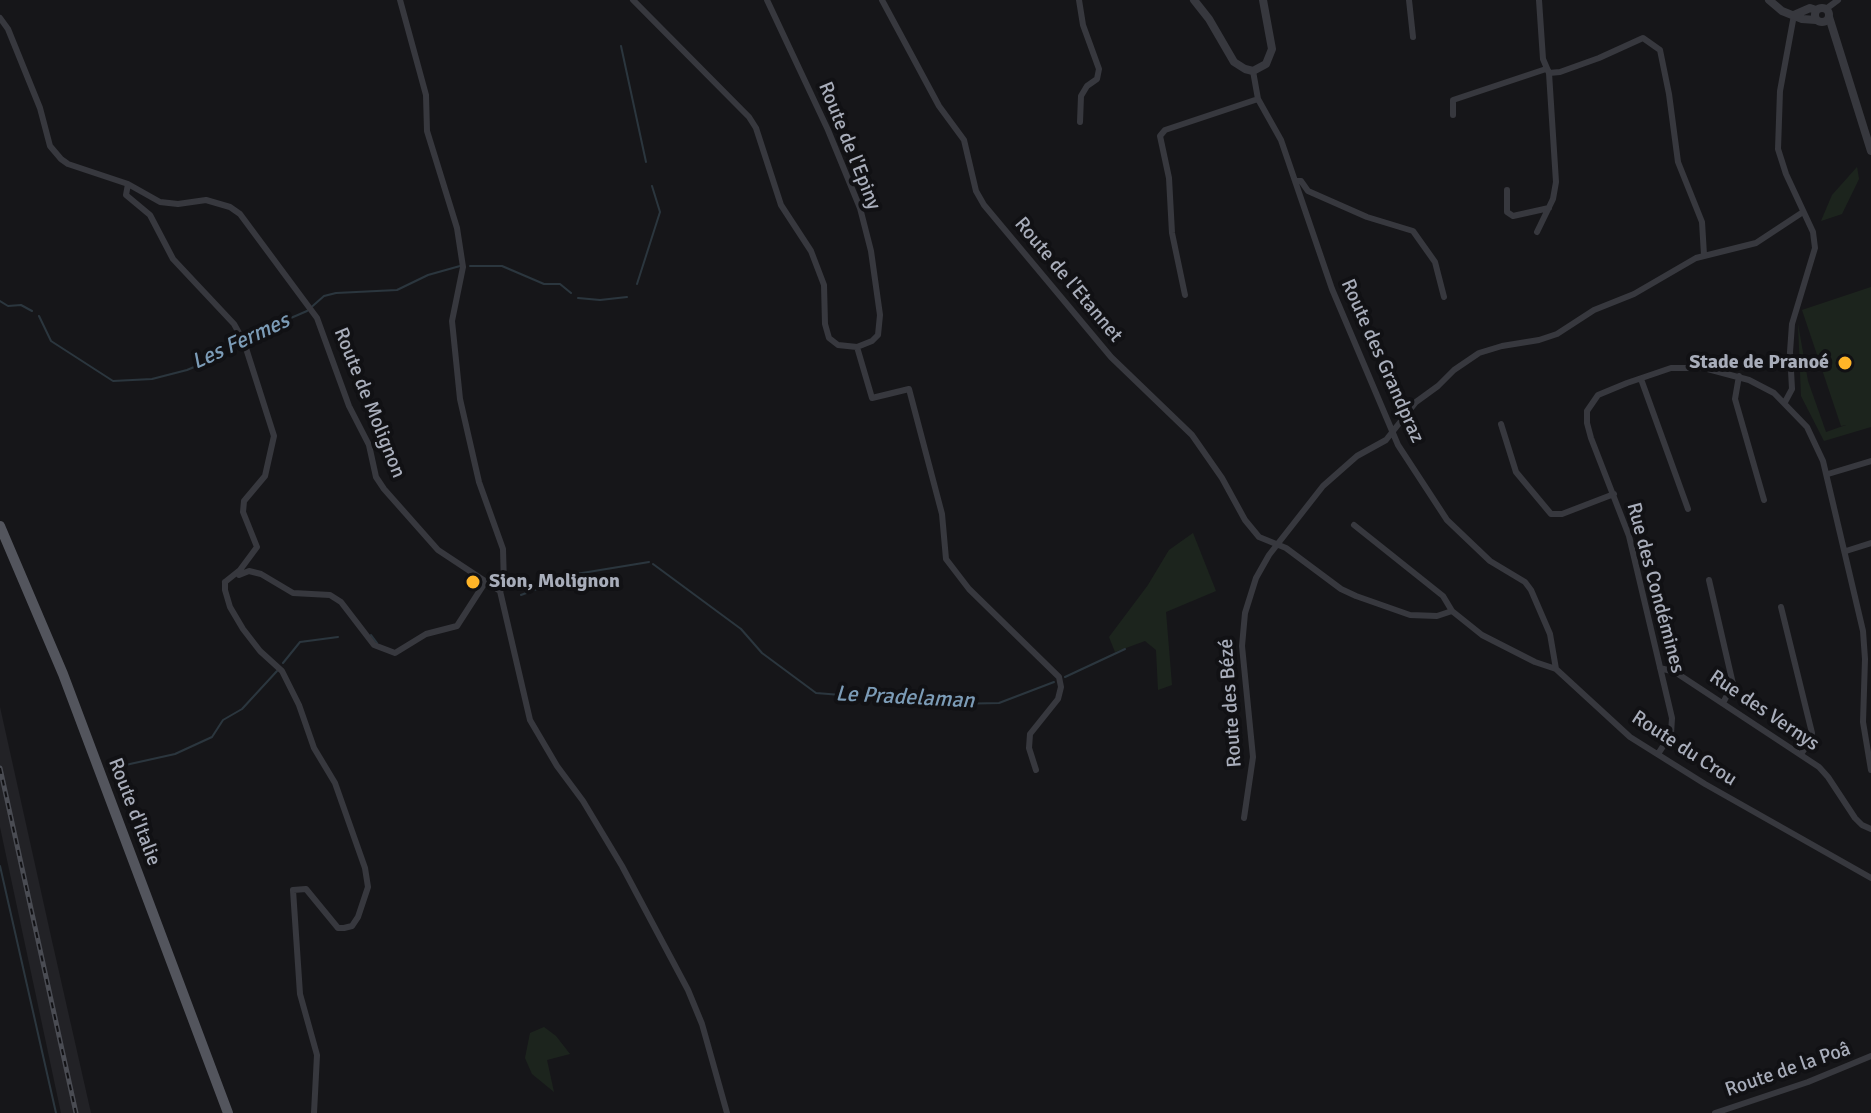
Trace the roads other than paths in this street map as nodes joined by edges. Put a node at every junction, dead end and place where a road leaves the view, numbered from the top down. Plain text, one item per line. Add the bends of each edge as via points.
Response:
1 (400, 0) edge
2 (633, 0) edge
3 (767, 0) edge
4 (882, 0) edge
5 (1079, 0) edge
6 (1194, 0) edge
7 (1263, 0) edge
8 (1409, 0) edge
9 (1539, 0) edge
10 (1769, 0) edge
11 (1838, 0) edge
12 (1818, 12) edge
13 (1794, 15) junction
14 (0, 18) edge
15 (1413, 37) dead end
16 (1253, 71) junction
17 (1548, 71) junction
18 (1258, 99) junction
19 (1453, 115) dead end
20 (1080, 122) dead end
21 (1871, 151) edge
22 (1295, 181) junction
23 (128, 184) junction
24 (1507, 190) dead end
25 (1549, 208) junction
26 (1803, 212) junction
27 (1537, 232) dead end
28 (1704, 255) junction
29 (1185, 295) dead end
30 (1444, 297) dead end
31 (857, 347) junction
32 (1739, 376) junction
33 (1641, 379) junction
34 (1785, 402) junction
35 (1501, 424) dead end
36 (1392, 432) junction
37 (1871, 461) edge
38 (1828, 474) junction
39 (1614, 494) junction
40 (1764, 500) dead end
41 (1688, 509) dead end
42 (1354, 525) dead end
43 (0, 526) edge
44 (1871, 543) edge
45 (1277, 545) junction
46 (1846, 551) junction
47 (1709, 580) dead end
48 (486, 581) junction
49 (225, 582) junction
50 (500, 591) junction
51 (1781, 607) dead end
52 (1452, 611) junction
53 (1871, 628) edge
54 (1863, 631) junction
55 (1660, 668) junction
56 (1556, 669) junction
57 (1723, 703) junction
58 (1658, 754) junction
59 (1801, 754) junction
60 (1036, 770) dead end
61 (1871, 770) edge
62 (1244, 818) dead end
63 (1871, 829) edge
64 (1871, 878) edge
65 (1871, 1056) edge
66 (228, 1113) edge
67 (314, 1113) edge
68 (727, 1113) edge
69 (1715, 1113) edge

1 - 50 street via 426,95 427,131 457,228 463,267 452,321 460,399 479,482 503,549
2 - 31 street via 749,117 781,205 811,251 824,285 829,338
3 - 31 street, Route de l'Epiny via 860,208 880,315 878,335
4 - 45 street, Route de l'Etannet via 939,106 964,140 984,205 1111,357 1192,435 1255,533
5 - 20 street via 1099,69 1081,96
6 - 16 street via 1234,62
7 - 16 street via 1272,49 1266,64
8 - 15 street
9 - 17 street via 1541,49
10 - 13 street
11 - 12 street
12 - 13 street via 1802,19
12 - 21 street via 1834,38
13 - 26 street via 1777,136 1782,163
14 - 23 street, Route de Molignon via 37,98 55,153 68,164
16 - 18 street, Route des Grandpraz
17 - 19 street via 1453,100
17 - 25 street via 1556,160
17 - 28 street via 1560,72 1643,38 1660,50 1678,162 1702,222
18 - 22 street, Route des Grandpraz via 1281,140
18 - 29 street via 1160,136
22 - 30 street via 1367,217 1413,231 1435,262
22 - 36 street, Route des Grandpraz via 1332,289
23 - 48 street, Route de Molignon via 168,204 206,200 230,207 247,223 314,312 369,445 376,477 438,550
23 - 49 street via 126,195 150,215 173,259 234,324 274,436 265,476 244,501 257,547
24 - 25 street via 1507,212 1513,216
25 - 27 street
26 - 28 street, Route des Bézé via 1756,243
26 - 34 street via 1815,248 1792,324 1792,389
28 - 36 street, Route des Bézé via 1557,334 1479,353 1416,402
31 - 60 street via 872,398 909,389 942,514 946,559 969,589 1059,677 1058,699 1030,734
32 - 33 street, Rue des Condémines via 1671,368
32 - 34 street, Rue des Condémines
32 - 40 street via 1735,399
33 - 39 street, Rue des Condémines via 1598,395 1587,411 1591,438
33 - 41 street
34 - 38 street via 1807,427
35 - 39 street via 1516,472 1551,514
36 - 45 street, Route des Bézé via 1323,486
36 - 56 street, Route des Grandpraz via 1447,520 1531,590 1550,634
37 - 38 street
38 - 46 street
39 - 55 street, Rue des Condémines
42 - 52 street, Route du Crou via 1443,596
43 - 66 main road, Route d'Italie via 63,674
44 - 46 street
45 - 52 street via 1341,589 1380,606 1425,617
45 - 62 street, Route des Bézé via 1256,578 1242,629 1253,757
46 - 54 street
47 - 57 street via 1733,684
48 - 49 street via 457,626 426,634 395,653 374,645 330,595 293,593 249,571
48 - 50 street, Route de Molignon
49 - 67 street via 230,607 243,629 282,671 299,705 314,748 335,783 365,868 368,887 352,926 338,928 306,889 293,890 300,994 317,1055
50 - 68 street via 530,720 633,885 688,990
51 - 59 street via 1812,733
52 - 56 street, Route du Crou via 1482,635
53 - 54 street
54 - 61 street via 1863,722
55 - 57 street, Rue des Vernys
55 - 58 street, Rue des Condémines via 1672,724
56 - 58 street, Route du Crou via 1630,737
57 - 59 street, Rue des Vernys
58 - 64 street, Route du Crou
59 - 63 street, Rue des Vernys via 1823,770 1855,818
65 - 69 street, Route de la Poâ

